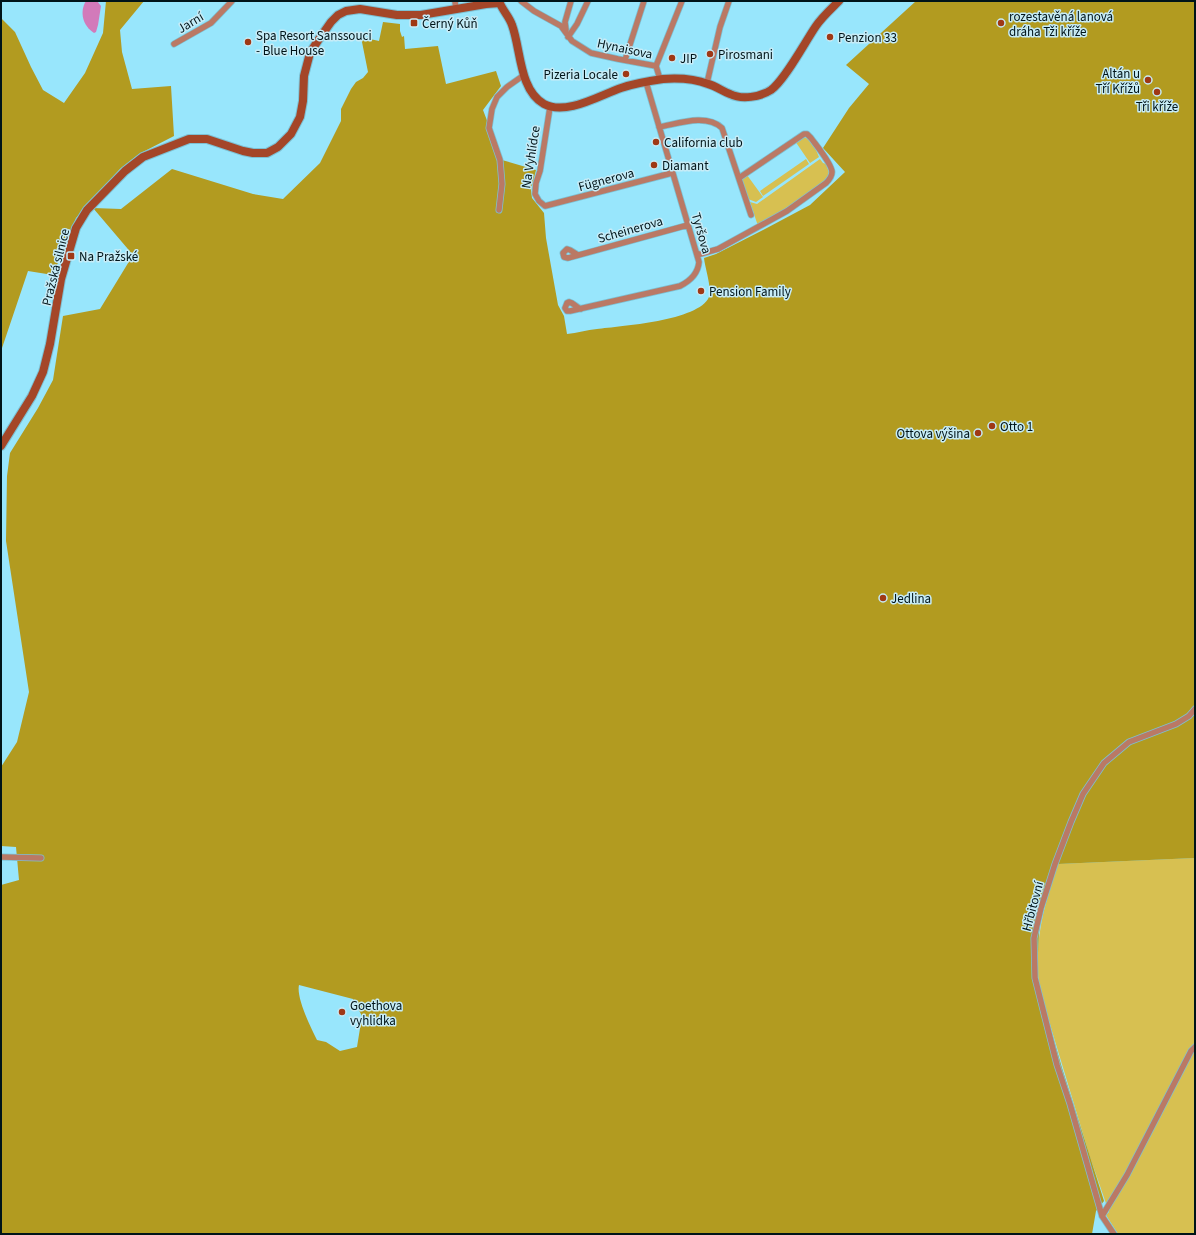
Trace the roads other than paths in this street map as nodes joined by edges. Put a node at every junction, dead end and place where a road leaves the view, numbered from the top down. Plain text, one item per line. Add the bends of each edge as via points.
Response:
1 (232, 1) edge
2 (521, 1) edge
3 (571, 1) edge
4 (588, 1) edge
5 (644, 1) edge
6 (682, 1) edge
7 (729, 1) edge
8 (838, 1) edge
9 (500, 2) edge
10 (455, 5) edge
11 (568, 37) junction
12 (174, 44) dead end
13 (625, 60) junction
14 (656, 66) junction
15 (524, 75) junction
16 (660, 79) junction
17 (646, 82) junction
18 (707, 83) junction
19 (550, 107) junction
20 (659, 127) junction
21 (672, 173) junction
22 (739, 178) junction
23 (545, 206) joint
24 (499, 210) dead end
25 (751, 215) dead end
26 (688, 225) junction
27 (578, 255) dead end
28 (697, 255) junction
29 (581, 309) dead end
30 (1, 446) edge
31 (1195, 709) edge
32 (1, 857) edge
33 (41, 858) dead end
34 (1195, 1047) edge
35 (1102, 1216) junction
36 (1114, 1234) edge

1 - 12 street, Jarní via 211,23
2 - 11 street, Hynaisova via 562,26
3 - 11 street via 565,22
4 - 11 street
5 - 13 street
6 - 14 street
7 - 18 street
8 - 18 street via 817,24 786,72 771,90 749,97 732,95
9 - 10 street, Pražská silnice
9 - 15 street via 513,26
10 - 30 street, Pražská silnice via 421,15 397,15 360,9 338,15 310,53 304,76 300,117 291,134 278,147 267,152 253,153 208,139 189,139 142,157 125,171 87,210 76,228 61,279 43,372 32,396
11 - 13 street, Hynaisova via 591,53
13 - 14 street, Hynaisova
14 - 16 street, Hynaisova
15 - 19 street via 533,96
15 - 24 street via 497,97 492,109 489,128 500,160 502,184
16 - 17 street
16 - 18 street
17 - 19 street via 622,87 568,107
17 - 20 street, Tyršova
19 - 23 street, Na Vyhlídce via 535,194
20 - 21 street, Tyršova
20 - 22 street via 698,120 718,125 722,128
21 - 23 street, Fügnerova
21 - 26 street, Tyršova
22 - 25 street
22 - 28 street via 804,134 811,138 832,172 826,183 787,211 718,249
26 - 27 street, Scheinerova
26 - 28 street, Tyršova
28 - 29 street, Tyršova via 699,266 695,275 680,286
31 - 35 street, Hřbitovní via 1176,724 1129,742 1104,763 1083,794 1071,822 1048,886 1034,938 1035,978 1039,995
32 - 33 street
34 - 35 street via 1127,1175
35 - 36 street, Hřbitovní

